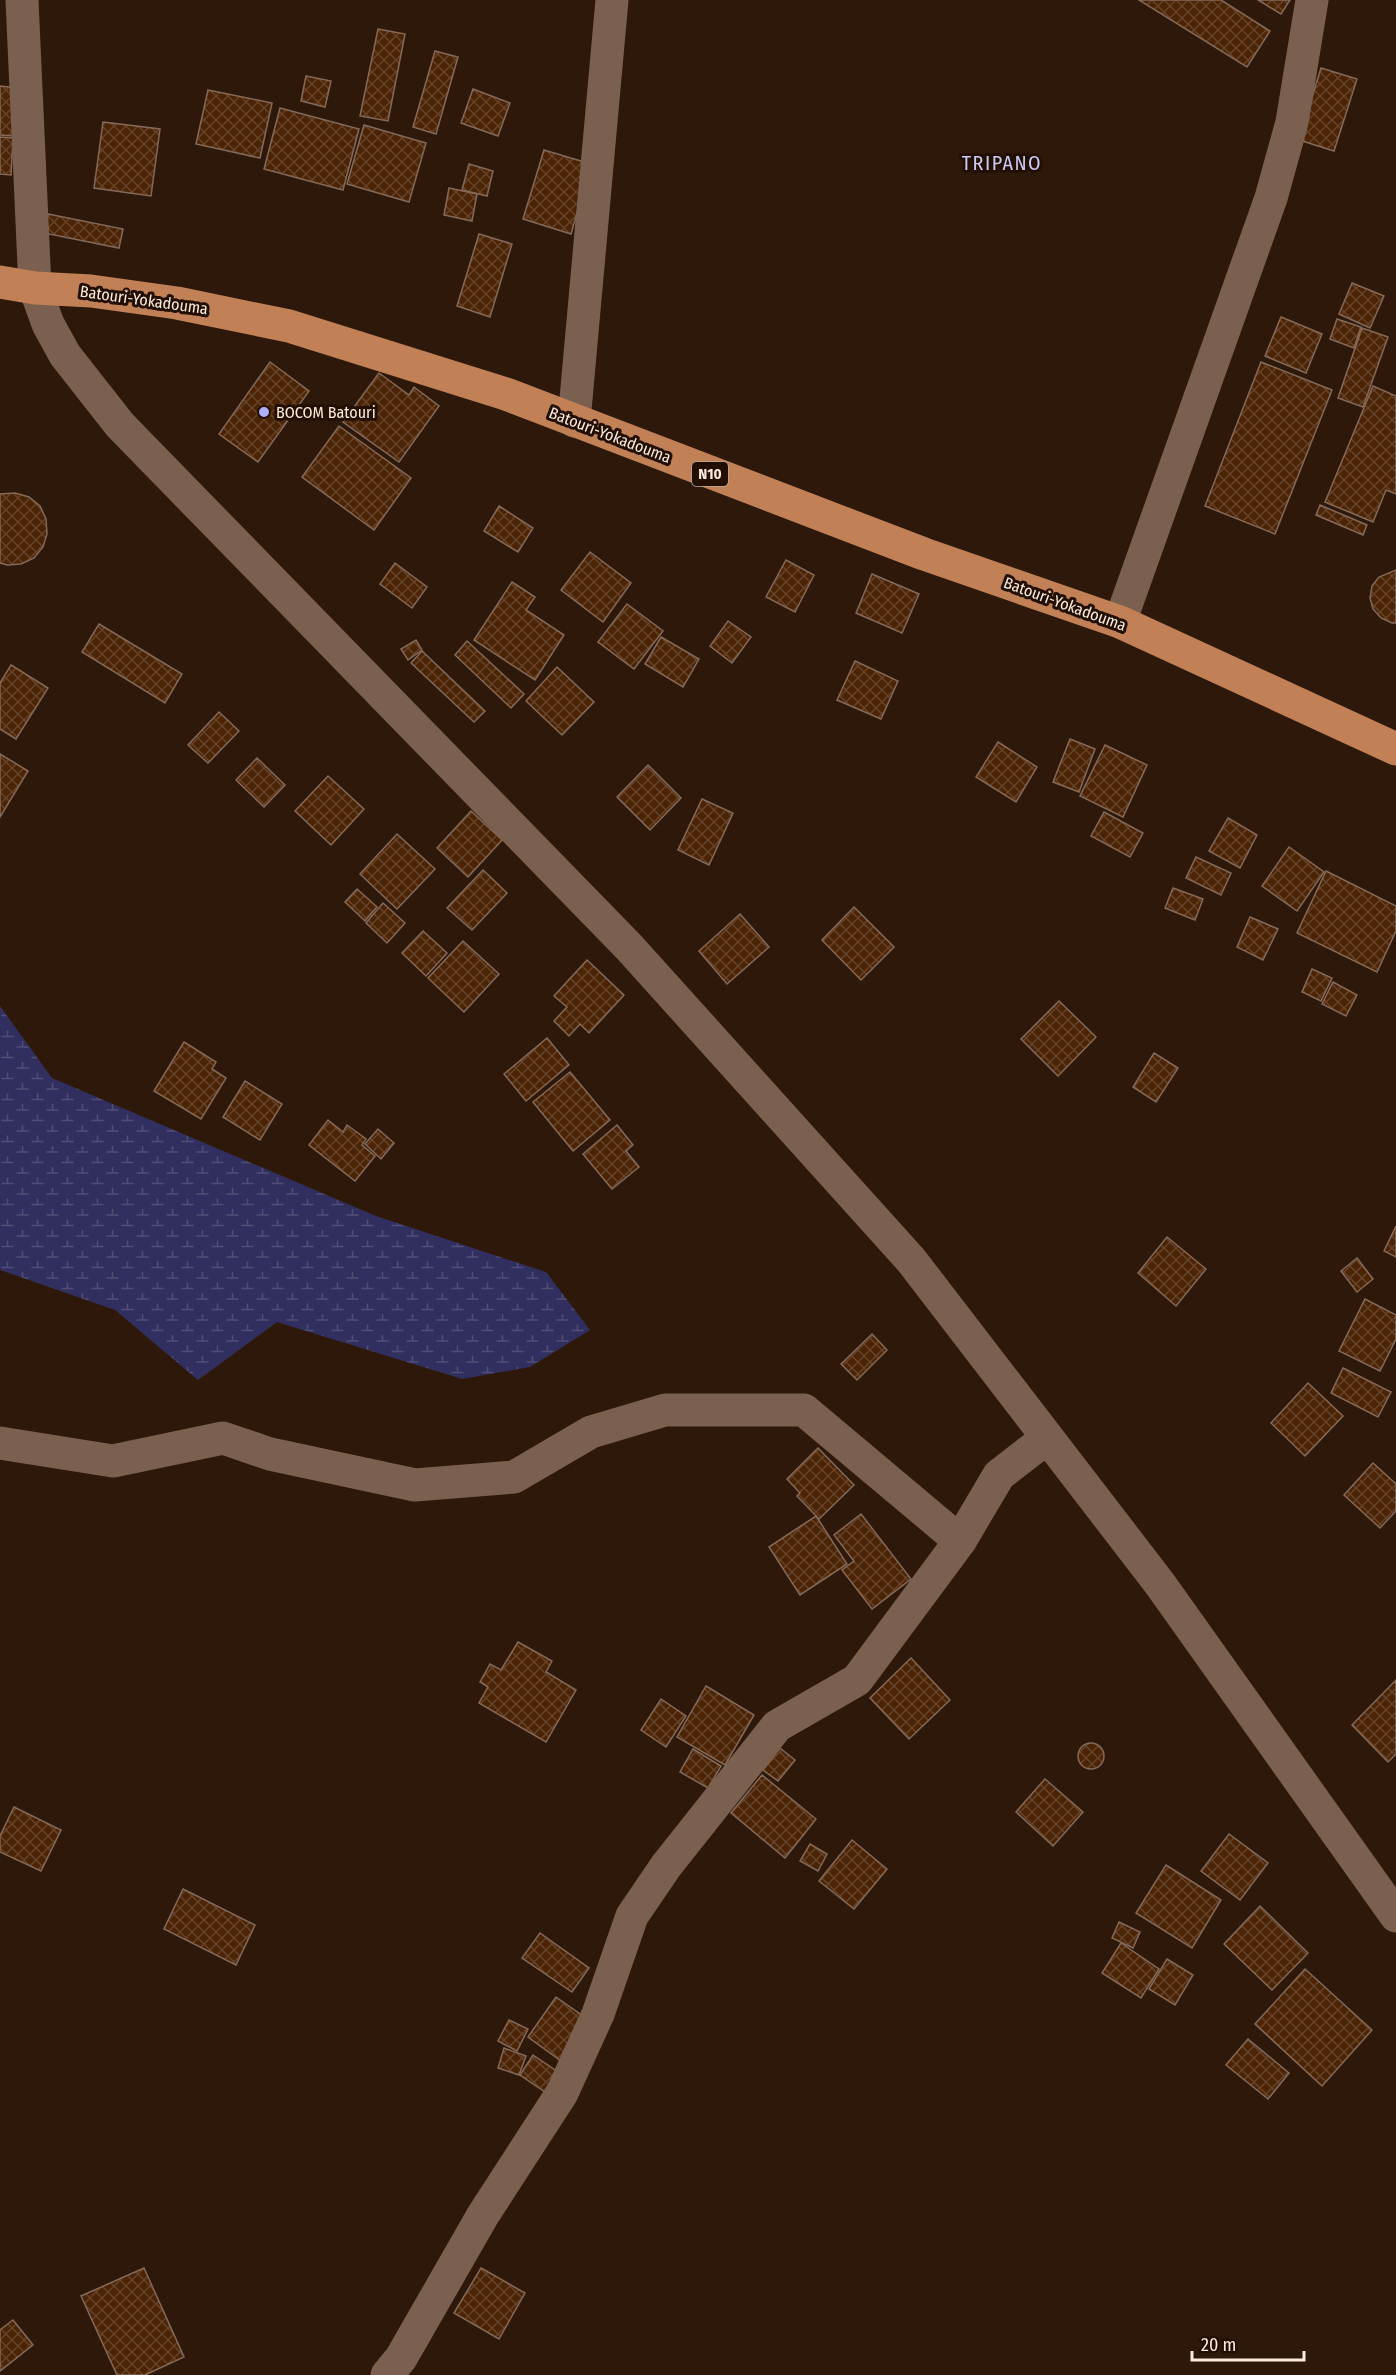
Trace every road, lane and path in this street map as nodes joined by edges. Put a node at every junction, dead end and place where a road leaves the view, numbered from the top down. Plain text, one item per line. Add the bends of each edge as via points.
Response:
1 (22, 0) edge
2 (612, 0) edge
3 (1312, 0) edge
4 (0, 282) edge
5 (35, 288) junction
6 (574, 421) junction
7 (1120, 622) junction
8 (1396, 749) edge
9 (1047, 1438) junction
10 (0, 1443) edge
11 (960, 1541) junction
12 (1396, 1916) edge
13 (387, 2375) edge

1 - 5 street
2 - 6 street
3 - 7 street via 1292,122 1271,198
4 - 5 highway, Batouri-Yokadouma / N10
5 - 6 highway, Batouri-Yokadouma / N10 via 177,303 289,326 506,394
5 - 9 street via 64,355 120,425 629,947 911,1260
6 - 7 highway, Batouri-Yokadouma / N10 via 924,555
7 - 8 highway, Batouri-Yokadouma / N10
9 - 11 street via 999,1475
9 - 12 street via 1160,1584
10 - 11 street via 113,1461 224,1438 270,1454 415,1485 514,1477 591,1432 665,1410 804,1410
11 - 13 street via 857,1680 777,1726 666,1866 632,1916 598,2014 562,2093

